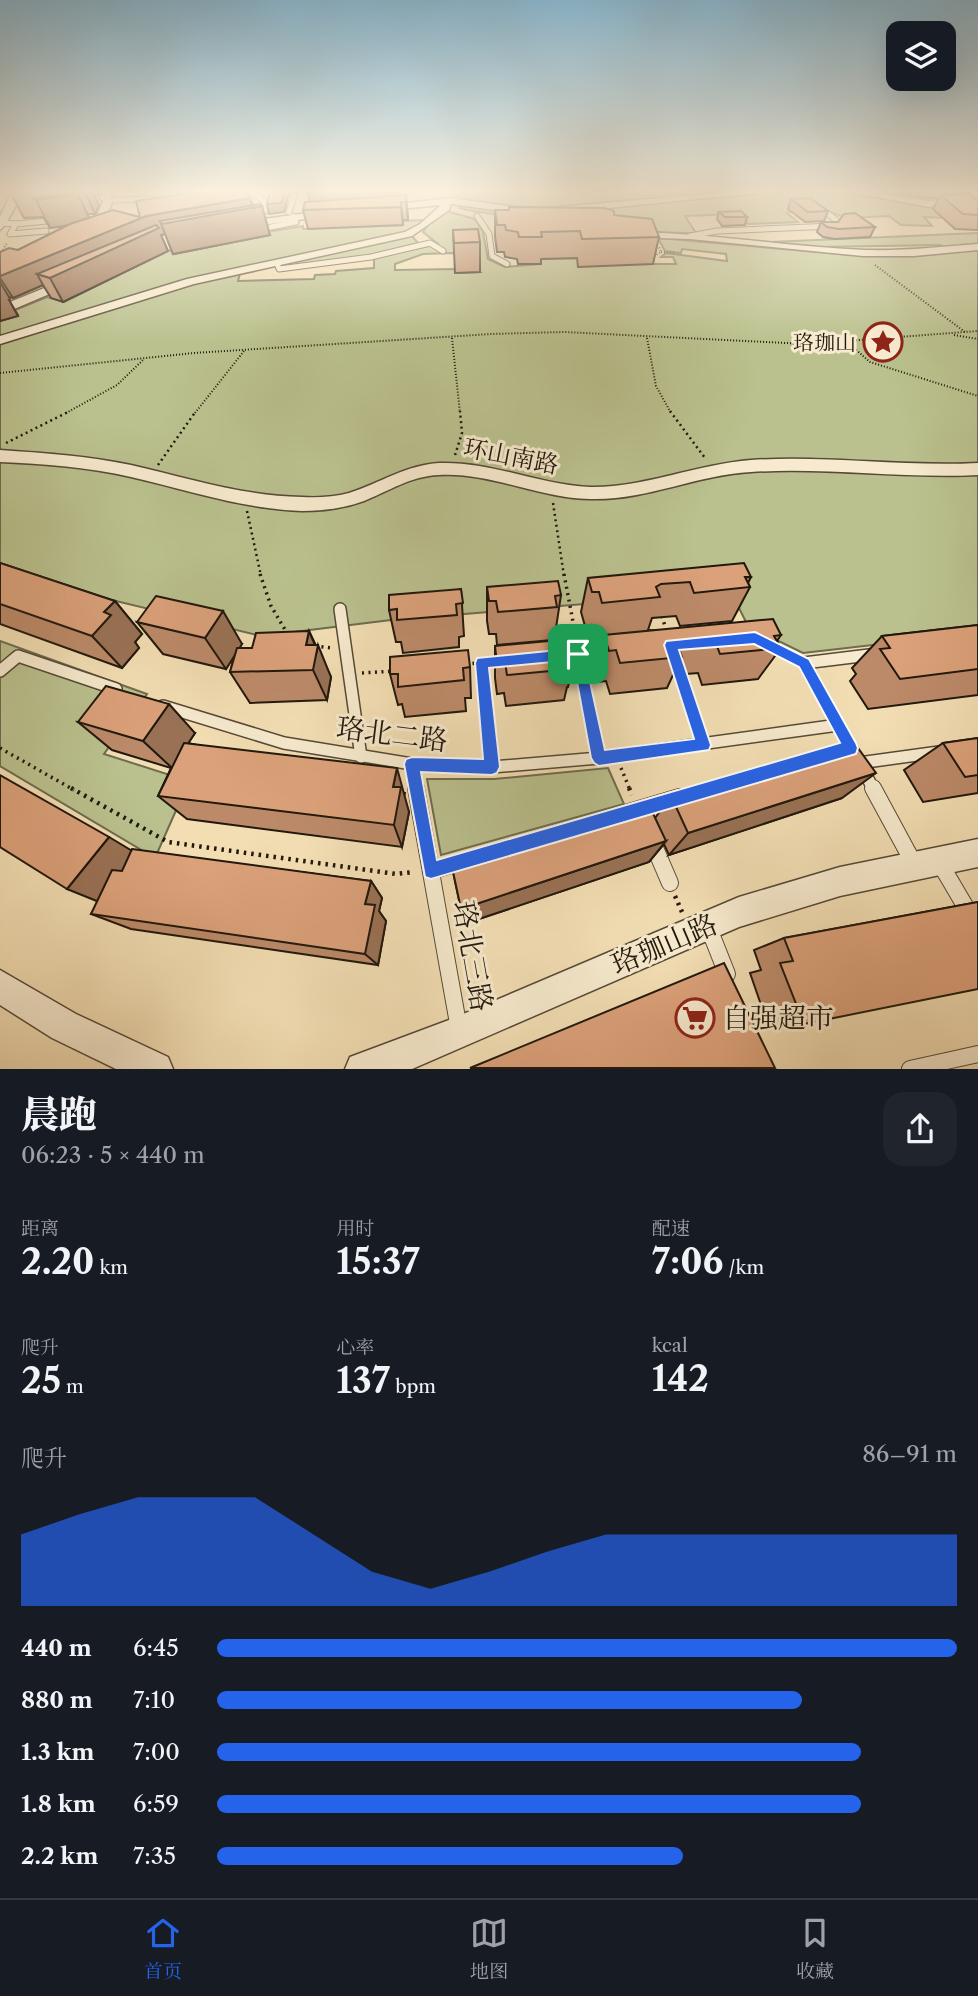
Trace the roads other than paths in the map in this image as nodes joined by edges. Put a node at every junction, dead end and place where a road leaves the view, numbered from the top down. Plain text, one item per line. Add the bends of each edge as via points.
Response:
1 (372, 242) edge
2 (490, 242) edge
3 (750, 242) edge
4 (978, 247) edge
5 (443, 251) dead end
6 (277, 263) junction
7 (326, 263) junction
8 (507, 264) dead end
9 (325, 273) dead end
10 (82, 276) edge
11 (0, 311) edge
12 (0, 340) edge
13 (0, 456) edge
14 (978, 469) edge
15 (340, 609) dead end
16 (884, 654) edge
17 (0, 671) edge
18 (123, 692) edge
19 (149, 701) edge
20 (838, 725) junction
21 (952, 750) edge
22 (361, 757) junction
23 (859, 763) junction
24 (412, 764) junction
25 (692, 793) edge
26 (638, 809) junction
27 (978, 853) edge
28 (926, 862) junction
29 (431, 871) junction
30 (670, 883) road end
31 (696, 921) junction
32 (978, 928) edge
33 (732, 984) edge
34 (0, 986) edge
35 (460, 1033) junction
36 (978, 1054) edge
37 (156, 1069) edge
38 (362, 1069) edge
39 (910, 1069) edge

1 - 6 street
2 - 8 lane via 492,256
3 - 4 street via 863,253
5 - 7 lane via 430,243
6 - 7 lane via 279,269
6 - 12 street via 157,290
7 - 9 lane
10 - 11 street
13 - 14 street, 环山南路 via 72,461 244,498 294,504 359,496 409,473 450,468 592,494 650,487 711,471 774,466 895,472
15 - 22 lane
16 - 20 lane via 804,663
17 - 18 lane via 18,656
19 - 22 lane, 珞北二路 via 284,743
20 - 23 lane via 844,750
20 - 24 lane, 珞北二路 via 599,758 492,767
21 - 23 lane
22 - 24 lane, 珞北二路
23 - 28 lane
24 - 29 lane, 珞北三路
25 - 26 lane
26 - 29 lane
26 - 30 lane
27 - 28 street, 珞珈山路
28 - 31 street, 珞珈山路
28 - 32 lane
29 - 35 lane, 珞北三路
31 - 33 lane
31 - 35 street, 珞珈山路
34 - 37 street via 64,1026
35 - 38 street, 珞珈山路
36 - 39 lane

